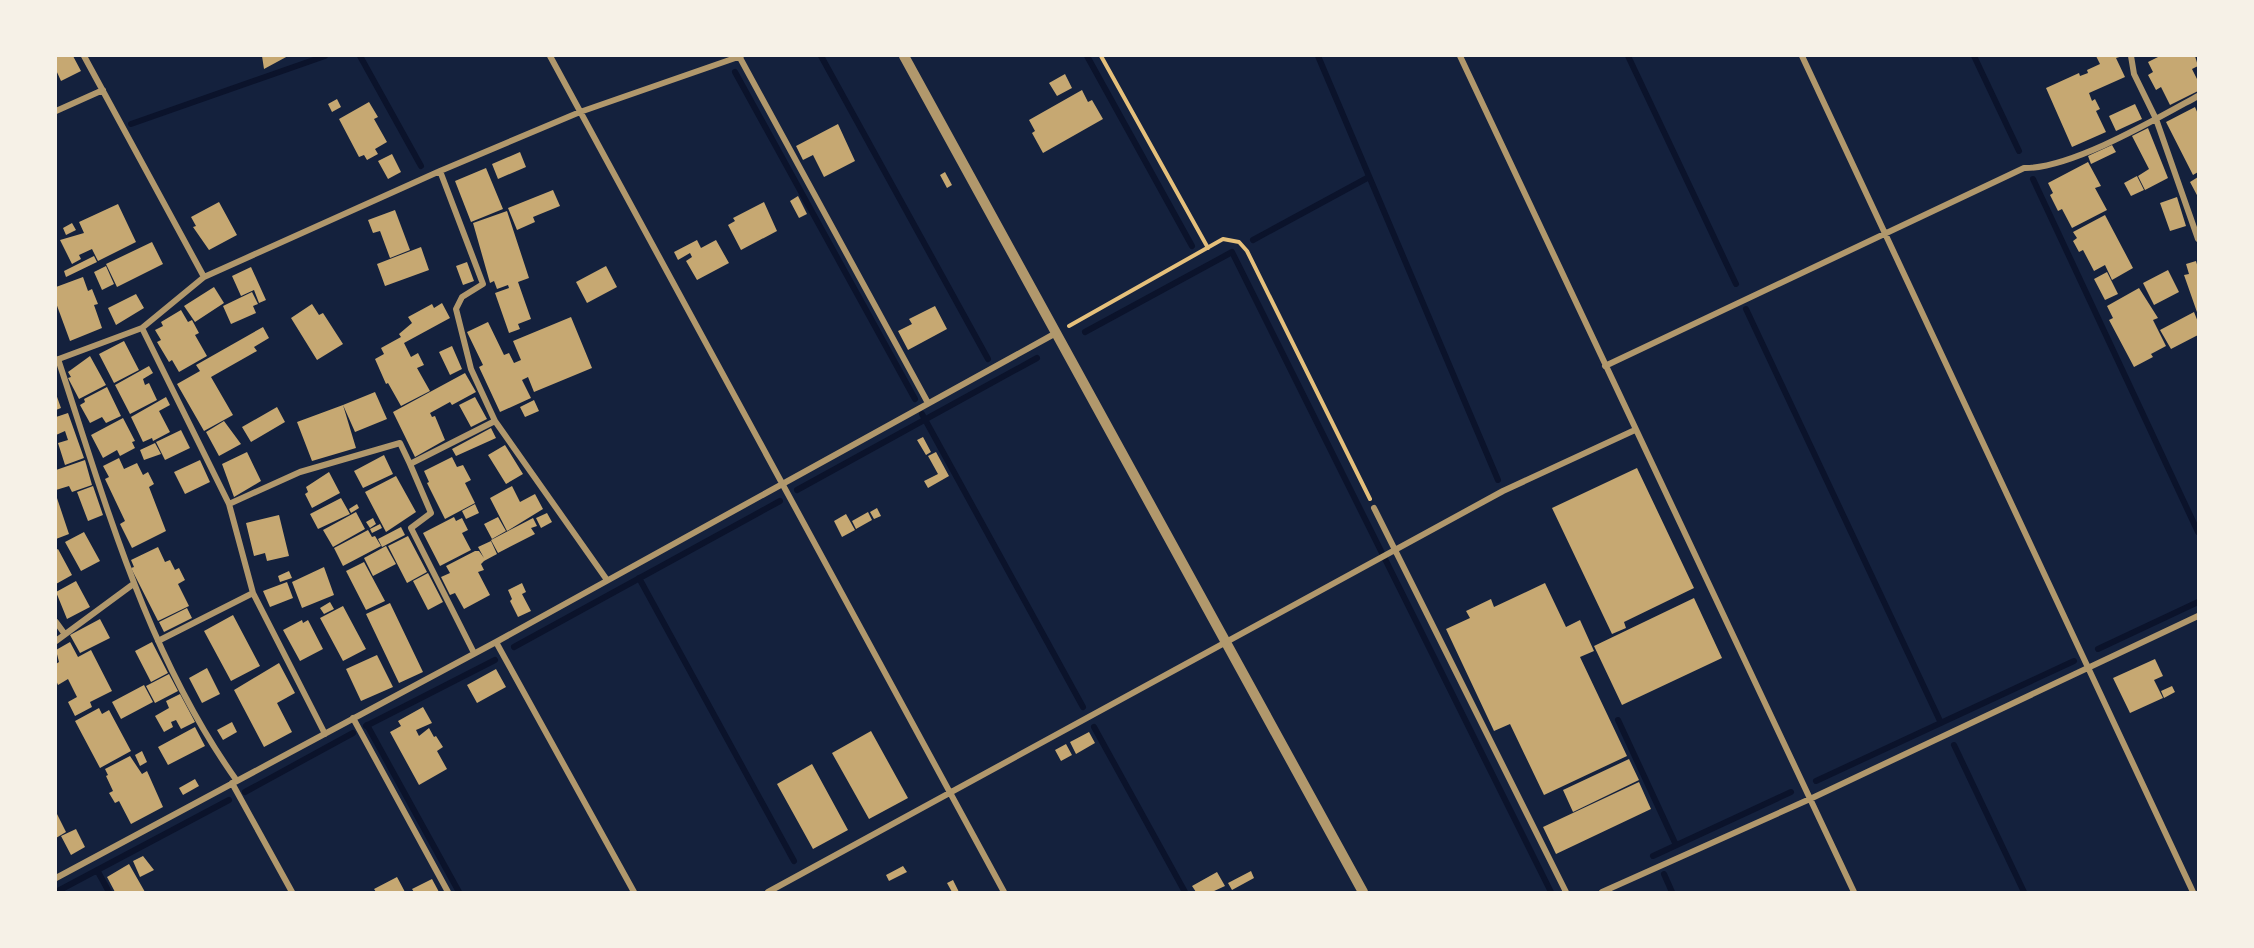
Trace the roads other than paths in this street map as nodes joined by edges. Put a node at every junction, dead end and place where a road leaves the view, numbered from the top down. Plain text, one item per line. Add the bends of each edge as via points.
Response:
1 (84, 56) edge
2 (550, 56) edge
3 (740, 56) edge
4 (904, 56) edge
5 (1460, 56) edge
6 (1802, 56) edge
7 (2131, 56) edge
8 (103, 90) junction
9 (2199, 96) edge
10 (56, 111) edge
11 (580, 112) junction
12 (2156, 119) junction
13 (440, 171) junction
14 (1886, 234) junction
15 (2199, 239) edge
16 (204, 277) junction
17 (142, 328) junction
18 (1056, 333) junction
19 (57, 360) edge
20 (1605, 366) junction
21 (928, 403) junction
22 (495, 421) junction
23 (1635, 430) junction
24 (410, 464) junction
25 (782, 484) junction
26 (229, 504) junction
27 (1374, 508) road end
28 (1392, 552) junction
29 (607, 580) junction
30 (132, 585) junction
31 (253, 593) junction
32 (2199, 615) edge
33 (56, 622) edge
34 (64, 633) junction
35 (56, 641) edge
36 (158, 641) junction
37 (496, 642) junction
38 (1226, 642) junction
39 (474, 653) junction
40 (2090, 667) junction
41 (353, 718) junction
42 (325, 734) junction
43 (235, 782) junction
44 (950, 793) junction
45 (1810, 799) junction
46 (56, 878) edge
47 (292, 892) edge
48 (448, 892) edge
49 (634, 892) edge
50 (768, 892) edge
51 (1004, 892) edge
52 (1363, 892) edge
53 (1566, 892) edge
54 (1602, 892) edge
55 (1854, 892) edge
56 (2193, 892) edge

1 - 8 street
2 - 11 street
3 - 11 street
3 - 21 street
4 - 18 street
5 - 20 street
6 - 14 street
7 - 12 street via 2134,74
8 - 10 street
8 - 16 street
9 - 12 street
11 - 13 street
11 - 25 street
12 - 14 street via 2061,162 2043,168 2024,168
12 - 15 street
13 - 16 street
13 - 22 street via 483,284 462,297 456,309 471,369
14 - 20 street
14 - 40 street
16 - 17 street
17 - 19 street
17 - 26 street
18 - 21 street
18 - 38 street
19 - 30 street
20 - 23 street
21 - 25 street
22 - 24 street
22 - 29 street
23 - 28 street via 1503,491
23 - 45 street
24 - 26 street via 400,443 300,472
24 - 39 street via 431,513 411,528
25 - 29 street
25 - 44 street
26 - 31 street
27 - 28 street
28 - 38 street
28 - 53 street
29 - 37 street
30 - 34 street
30 - 36 street
31 - 36 street
31 - 42 street
32 - 40 street
33 - 34 street
34 - 35 street
36 - 43 street
37 - 39 street
37 - 49 street
38 - 44 street
38 - 52 street
39 - 41 street
40 - 45 street
40 - 56 street
41 - 42 street
41 - 48 street
42 - 43 street
43 - 46 street
43 - 47 street
44 - 50 street
44 - 51 street
45 - 54 street
45 - 55 street

